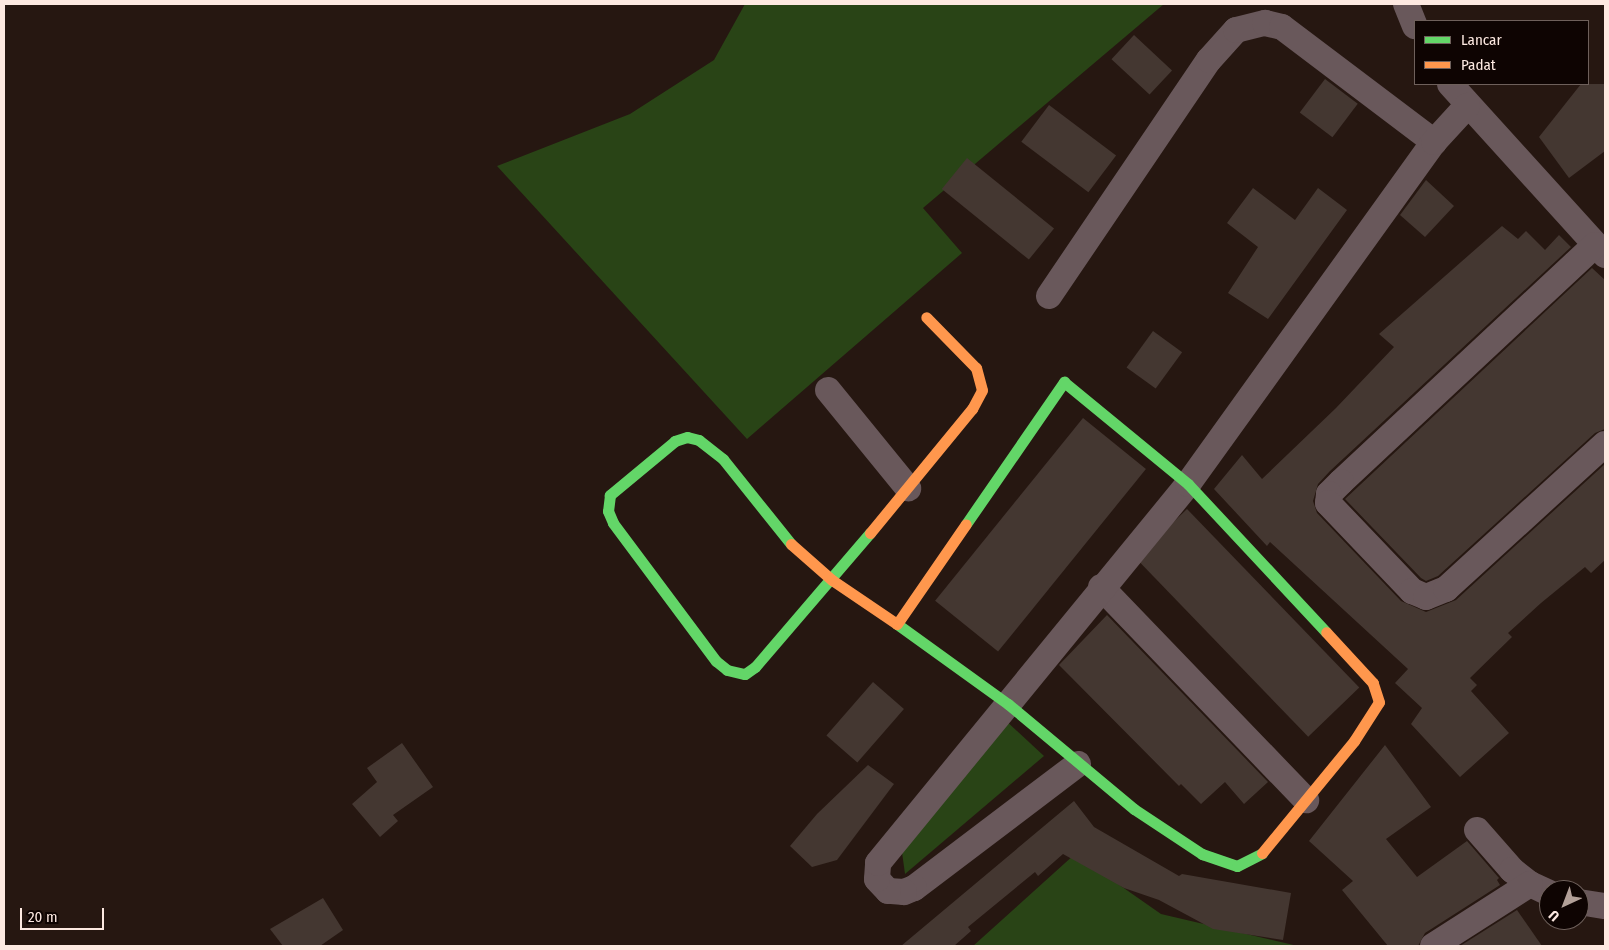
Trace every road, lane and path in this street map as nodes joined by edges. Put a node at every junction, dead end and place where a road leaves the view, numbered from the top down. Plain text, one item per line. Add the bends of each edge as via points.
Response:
1 (1406, 4) edge
2 (1414, 24) edge
3 (1451, 85) edge
4 (1467, 106) junction
5 (1434, 142) junction
6 (1600, 250) edge
7 (1049, 296) dead end
8 (926, 317) dead end
9 (828, 390) dead end
10 (1605, 444) edge
11 (1188, 484) junction
12 (908, 488) junction
13 (832, 580) junction
14 (1101, 587) junction
15 (897, 624) junction
16 (1008, 704) junction
17 (1078, 764) junction
18 (1306, 800) junction
19 (1477, 830) dead end
20 (1539, 887) edge
21 (1539, 889) edge
22 (1589, 904) edge
23 (1605, 906) edge
24 (1433, 946) edge

1 - 2 street
3 - 4 street
4 - 5 street
4 - 6 street
5 - 7 street via 1282,27 1265,23 1236,30 1209,60
5 - 11 street
6 - 10 street via 1341,482 1329,494 1328,503 1412,591 1426,598 1446,589
8 - 12 street via 976,368 982,390 972,409
9 - 12 street
11 - 14 street
11 - 15 street via 1064,382
11 - 18 street via 1378,692 1379,702 1371,718
12 - 13 street
13 - 13 street via 792,546 723,459 699,440 687,437 676,441 610,495 608,511 613,524 716,661 735,674 745,674 755,667
13 - 15 street
14 - 16 street
14 - 18 street
15 - 16 street
16 - 17 street
16 - 17 street via 878,863 877,879 888,891 904,892 914,888
17 - 18 street via 1134,809 1202,854 1238,866 1260,855
19 - 20 street via 1512,870
21 - 24 street
22 - 23 street

